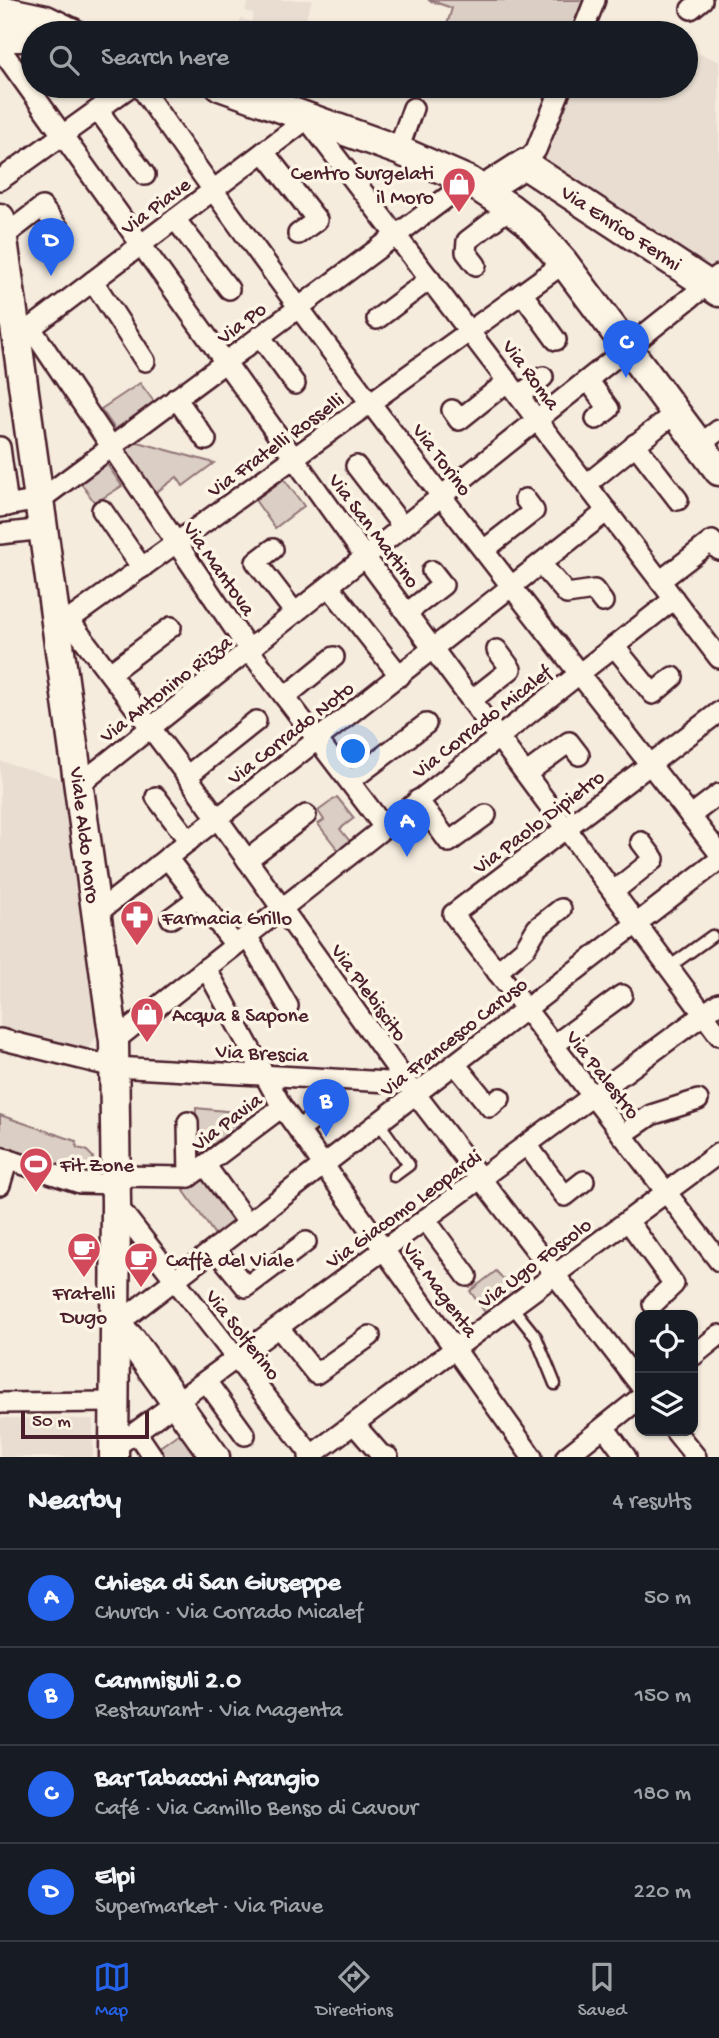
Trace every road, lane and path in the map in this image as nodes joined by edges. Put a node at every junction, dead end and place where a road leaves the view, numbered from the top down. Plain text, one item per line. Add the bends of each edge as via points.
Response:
1 (595, 0) edge
2 (0, 10) edge
3 (48, 21) edge
4 (587, 21) edge
5 (9, 41) edge
6 (21, 63) edge
7 (41, 98) edge
8 (114, 98) edge
9 (148, 98) edge
10 (252, 98) edge
11 (557, 98) edge
12 (413, 108) dead end
13 (98, 110) junction
14 (307, 119) junction
15 (62, 136) junction
16 (398, 149) junction
17 (264, 152) junction
18 (524, 164) junction
19 (145, 175) dead end
20 (0, 180) edge
21 (477, 185) junction
22 (212, 191) junction
23 (510, 208) junction
24 (175, 219) junction
25 (1, 227) edge
26 (62, 233) dead end
27 (298, 234) dead end
28 (397, 234) junction
29 (139, 246) junction
30 (564, 263) junction
31 (476, 265) dead end
32 (4, 267) edge
33 (430, 279) junction
34 (93, 281) junction
35 (715, 284) edge
36 (229, 289) dead end
37 (522, 293) junction
38 (300, 306) junction
39 (377, 319) dead end
40 (23, 329) junction
41 (470, 331) junction
42 (260, 336) junction
43 (556, 340) dead end
44 (628, 349) junction
45 (145, 361) dead end
46 (224, 363) junction
47 (542, 377) dead end
48 (588, 380) junction
49 (295, 384) dead end
50 (514, 388) junction
51 (176, 398) junction
52 (372, 402) junction
53 (452, 410) dead end
54 (676, 412) junction
55 (596, 419) dead end
56 (538, 420) junction
57 (709, 437) edge
58 (206, 440) dead end
59 (635, 444) junction
60 (112, 446) junction
61 (0, 447) edge
62 (294, 459) junction
63 (356, 466) dead end
64 (719, 471) edge
65 (587, 484) junction
66 (442, 496) junction
67 (525, 499) dead end
68 (40, 500) junction
69 (678, 500) dead end
70 (4, 507) edge
71 (102, 510) dead end
72 (607, 511) junction
73 (403, 527) junction
74 (44, 529) junction
75 (0, 534) edge
76 (175, 544) junction
77 (716, 545) edge
78 (273, 549) dead end
79 (484, 550) junction
80 (365, 557) junction
81 (541, 564) junction
82 (142, 568) junction
83 (432, 571) dead end
84 (660, 581) junction
85 (329, 586) junction
86 (513, 587) junction
87 (674, 599) junction
88 (603, 601) dead end
89 (408, 612) junction
90 (295, 613) junction
91 (63, 621) junction
92 (171, 627) dead end
93 (614, 646) junction
94 (435, 648) junction
95 (249, 650) junction
96 (497, 650) dead end
97 (334, 657) dead end
98 (719, 658) edge
99 (110, 673) junction
100 (580, 673) junction
101 (400, 676) junction
102 (673, 677) dead end
103 (285, 697) junction
104 (473, 699) junction
105 (719, 712) edge
106 (256, 722) dead end
107 (426, 724) dead end
108 (151, 727) junction
109 (500, 736) junction
110 (318, 740) junction
111 (579, 755) dead end
112 (650, 764) junction
113 (527, 773) junction
114 (187, 776) junction
115 (350, 781) junction
116 (80, 784) junction
117 (719, 794) edge
118 (156, 797) dead end
119 (418, 800) junction
120 (306, 815) dead end
121 (486, 815) dead end
122 (690, 816) junction
123 (217, 819) junction
124 (384, 827) junction
125 (568, 828) junction
126 (189, 841) junction
127 (641, 842) dead end
128 (719, 853) edge
129 (167, 858) junction
130 (247, 860) junction
131 (719, 860) edge
132 (614, 891) junction
133 (198, 898) junction
134 (283, 908) junction
135 (561, 909) dead end
136 (96, 914) junction
137 (453, 914) joint
138 (171, 918) dead end
139 (637, 923) junction
140 (712, 936) dead end
141 (241, 941) junction
142 (669, 967) junction
143 (206, 968) junction
144 (497, 972) junction
145 (622, 995) dead end
146 (288, 1006) dead end
147 (526, 1009) junction
148 (712, 1009) edge
149 (719, 1035) edge
150 (0, 1039) edge
151 (554, 1045) junction
152 (114, 1054) junction
153 (455, 1064) junction
154 (264, 1075) junction
155 (412, 1088) junction
156 (592, 1097) junction
157 (500, 1098) dead end
158 (698, 1100) dead end
159 (282, 1107) junction
160 (328, 1108) dead end
161 (188, 1122) dead end
162 (379, 1123) junction
163 (299, 1130) junction
164 (622, 1135) junction
165 (527, 1145) junction
166 (719, 1153) edge
167 (4, 1158) edge
168 (206, 1166) junction
169 (323, 1166) junction
170 (189, 1177) junction
171 (394, 1177) dead end
172 (480, 1179) junction
173 (584, 1181) dead end
174 (0, 1185) edge
175 (116, 1188) junction
176 (666, 1192) junction
177 (425, 1219) junction
178 (628, 1221) junction
179 (248, 1224) junction
180 (306, 1242) dead end
181 (215, 1249) junction
182 (385, 1250) junction
183 (719, 1261) edge
184 (467, 1276) dead end
185 (554, 1276) junction
186 (174, 1281) junction
187 (653, 1304) dead end
188 (512, 1307) junction
189 (116, 1325) junction
190 (279, 1328) junction
191 (719, 1335) edge
192 (370, 1336) dead end
193 (456, 1348) junction
194 (698, 1352) edge
195 (235, 1359) junction
196 (635, 1379) edge
197 (206, 1381) junction
198 (555, 1384) dead end
199 (115, 1402) junction
200 (635, 1402) edge
201 (0, 1403) edge
202 (176, 1403) junction
203 (354, 1424) junction
204 (604, 1427) junction
205 (245, 1434) dead end
206 (680, 1436) edge
207 (121, 1446) edge
208 (312, 1456) edge
209 (153, 1457) edge
210 (215, 1457) edge
211 (388, 1457) edge
212 (532, 1457) edge
213 (566, 1457) edge
214 (626, 1457) edge
215 (696, 1457) edge

1 - 4 street
2 - 3 street
5 - 6 street, Via San Martino
7 - 15 street, Via San Martino
8 - 13 street
9 - 22 street, Via Torino
10 - 14 street
11 - 18 street via 536,150
12 - 16 street
13 - 15 street
13 - 19 street
14 - 16 street
14 - 17 street, Via Piave
14 - 28 street, Via Roma
15 - 20 street
15 - 29 street, Via San Martino
16 - 21 street
17 - 22 street, Via Piave
17 - 27 street via 317,220
18 - 21 street
18 - 35 street, Via Enrico Fermi
21 - 23 street
21 - 28 street, Via Po
22 - 24 street, Via Piave
22 - 38 street, Via Torino
23 - 30 street
23 - 31 street via 467,242 466,252
24 - 29 street, Via Piave
24 - 36 street
25 - 26 street via 43,207
25 - 32 street, Viale Aldo Moro
28 - 33 street, Via Roma
28 - 38 street, Via Po
29 - 34 street, Via Piave
29 - 46 street, Via San Martino
30 - 37 street, Via Fratelli Rosselli
30 - 44 street
32 - 40 street, Viale Aldo Moro
33 - 39 street
33 - 41 street, Via Roma
34 - 40 street, Via Piave
34 - 45 street
35 - 44 street, Via Antonino Rizza
37 - 41 street, Via Fratelli Rosselli
37 - 43 street
38 - 42 street, Via Po
38 - 52 street, Via Torino
40 - 60 street, Via Mantova
40 - 68 street, Viale Aldo Moro
41 - 50 street, Via Roma
41 - 52 street, Via Fratelli Rosselli
42 - 46 street, Via Po
42 - 49 street
44 - 48 street, Via Antonino Rizza
44 - 54 street
46 - 51 street, Via Po
46 - 62 street, Via San Martino
47 - 50 street
48 - 55 street via 609,409
48 - 56 street, Via Antonino Rizza
50 - 53 street via 459,419
50 - 56 street, Via Roma
51 - 58 street
51 - 60 street, Via Po
52 - 62 street, Via Fratelli Rosselli
52 - 66 street, Via Torino
54 - 57 street
54 - 59 street
56 - 65 street, Via Roma
56 - 66 street, Via Antonino Rizza
57 - 64 street
59 - 65 street
59 - 69 street
60 - 68 street, Via Po
60 - 76 street, Via Mantova
61 - 70 street
62 - 76 street, Via Fratelli Rosselli
62 - 80 street, Via San Martino
63 - 73 street
65 - 72 street, Via Roma
66 - 73 street, Via Antonino Rizza
66 - 79 street, Via Torino
67 - 79 street via 534,510
68 - 70 street
68 - 74 street, Viale Aldo Moro
71 - 82 street
72 - 81 street, Via Corrado Noto
72 - 84 street, Via Roma
73 - 80 street, Via Antonino Rizza
74 - 75 street
74 - 91 street, Viale Aldo Moro
76 - 82 street, Via Fratelli Rosselli
76 - 95 street, Via Mantova
77 - 84 street
78 - 90 street via 256,562
79 - 86 street, Via Torino
80 - 85 street, Via Antonino Rizza
80 - 89 street, Via San Martino
81 - 86 street, Via Corrado Noto
81 - 88 street via 567,594 594,590
82 - 91 street, Via Fratelli Rosselli
83 - 89 street via 443,585
84 - 87 street, Via Roma
85 - 90 street, Via Antonino Rizza
85 - 101 street
86 - 94 street, Via Corrado Noto
86 - 100 street, Via Torino
87 - 93 street, Via Corrado Micalef
87 - 98 street, Via Roma
89 - 94 street, Via San Martino
90 - 95 street, Via Antonino Rizza
91 - 99 street, Via Plebiscito
91 - 116 street, Viale Aldo Moro
92 - 99 street
93 - 100 street, Via Corrado Micalef
93 - 102 street via 653,694
94 - 101 street, Via Corrado Noto
94 - 104 street, Via San Martino
95 - 103 street, Via Mantova
95 - 108 street, Via Antonino Rizza
96 - 104 street via 512,669
97 - 103 street
99 - 108 street, Via Plebiscito
100 - 109 street, Via Corrado Micalef
100 - 112 street, Via Torino
101 - 110 street, Via Corrado Noto
103 - 110 street, Via Mantova
104 - 109 street, Via San Martino
105 - 112 street, Via Paolo Dipietro
106 - 114 street
107 - 115 street
108 - 114 street, Via Plebiscito
108 - 116 street, Via Antonino Rizza
109 - 113 street, Via San Martino
109 - 119 street, Via Corrado Micalef
110 - 115 street, Via Mantova
110 - 123 street, Via Corrado Noto
111 - 113 street via 569,742
112 - 122 street, Via Torino
112 - 125 street, Via Paolo Dipietro
113 - 125 street, Via San Martino
114 - 123 street, Via Plebiscito
115 - 124 street, Via Mantova
116 - 136 street, Viale Aldo Moro
117 - 122 street
118 - 126 street
119 - 121 street via 449,842
119 - 124 street, Via Corrado Micalef
120 - 130 street
122 - 128 street, Via Torino
123 - 126 street, Via Corrado Noto
123 - 130 street, Via Plebiscito
124 - 134 street, Via Corrado Micalef
125 - 132 street, Via San Martino
125 - 137 street, Via Paolo Dipietro
126 - 129 street, Via Corrado Noto
127 - 132 street via 654,859
129 - 133 street
129 - 136 street, Via Corrado Noto
130 - 134 street, Via Plebiscito
131 - 139 street, Via Francesco Caruso
132 - 139 street, Via San Martino
133 - 138 street
133 - 141 street
134 - 141 street, Via Corrado Micalef
134 - 155 street, Via Plebiscito
135 - 144 street
136 - 152 street, Viale Aldo Moro
137 - 144 street, Via Palestro
139 - 142 street, Via San Martino
139 - 147 street, Via Francesco Caruso
140 - 142 lane
141 - 143 street, Via Corrado Micalef
141 - 146 street
142 - 148 street, Via San Martino
143 - 152 street, Via Corrado Micalef
143 - 154 street, Via Magenta
144 - 147 street, Via Palestro
145 - 151 street
147 - 151 street, Via Palestro
147 - 153 street, Via Francesco Caruso
148 - 149 street, Via San Martino
148 - 156 street, Via Giacomo Leopardi
150 - 152 street, Via Brescia
151 - 156 street, Via Palestro
152 - 154 street, Via Brescia
152 - 175 street, Viale Aldo Moro
153 - 155 street, Via Francesco Caruso
153 - 157 street via 490,1107
154 - 155 street, Via Brescia
154 - 159 street, Via Magenta
155 - 162 street, Via Francesco Caruso
155 - 172 street, Via Plebiscito
156 - 164 street, Via Palestro
156 - 165 street, Via Giacomo Leopardi
158 - 164 street via 651,1115
159 - 163 street, Via Magenta
159 - 168 street, Via Pavia
160 - 163 street
161 - 170 street
162 - 169 street, Via Francesco Caruso
162 - 171 lane via 409,1165
163 - 169 street, Via Magenta
164 - 176 street, Via Palestro
165 - 172 street, Via Giacomo Leopardi
165 - 173 street via 565,1196
166 - 176 street, Via Ugo Foscolo
167 - 174 street
167 - 175 street, Via Pavia via 80,1183
168 - 170 street, Via Pavia
168 - 179 street
169 - 179 street, Via Francesco Caruso
169 - 182 street, Via Magenta
170 - 175 street, Via Pavia
172 - 177 street, Via Giacomo Leopardi
172 - 185 street, Via Plebiscito
175 - 186 street, Via Solferino
175 - 189 street, Viale Aldo Moro
176 - 178 street, Via Ugo Foscolo
176 - 183 street, Via Palestro
177 - 182 street, Via Giacomo Leopardi
177 - 184 street
178 - 185 street, Via Ugo Foscolo
178 - 187 street via 674,1284
179 - 181 street, Via Francesco Caruso
180 - 181 street via 246,1287
181 - 186 street, Via Francesco Caruso
182 - 190 street, Via Giacomo Leopardi
182 - 193 street, Via Magenta
185 - 188 street, Via Ugo Foscolo
185 - 196 street, Via Plebiscito
186 - 189 street, Via Francesco Caruso
186 - 195 street, Via Solferino
188 - 193 street, Via Ugo Foscolo
188 - 198 lane via 536,1337
189 - 199 street, Viale Aldo Moro
189 - 202 street
190 - 192 street via 316,1374
190 - 195 street, Via Giacomo Leopardi
191 - 194 street
193 - 203 street, Via Ugo Foscolo
193 - 212 street, Via Magenta
195 - 197 street, Via Giacomo Leopardi
195 - 208 street, Via Solferino
197 - 202 street, Via Giacomo Leopardi
197 - 205 street
199 - 201 street
199 - 207 street, Viale Aldo Moro
200 - 204 street
202 - 207 street, Via Giacomo Leopardi
202 - 210 street
203 - 208 street, Via Ugo Foscolo
203 - 211 street
204 - 213 street
204 - 214 street
206 - 215 street
207 - 209 street

